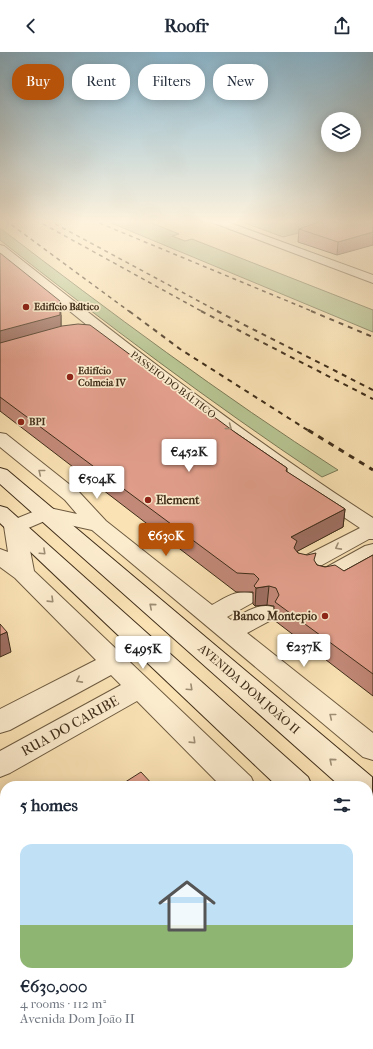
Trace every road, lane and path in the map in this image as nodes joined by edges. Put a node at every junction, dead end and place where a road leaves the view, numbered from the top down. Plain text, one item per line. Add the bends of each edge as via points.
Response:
1 (20, 267) edge
2 (339, 267) edge
3 (373, 279) edge
4 (0, 438) edge
5 (0, 474) edge
6 (45, 513) junction
7 (7, 519) edge
8 (99, 526) junction
9 (373, 527) edge
10 (373, 533) edge
11 (373, 551) edge
12 (0, 556) edge
13 (305, 565) edge
14 (23, 573) junction
15 (324, 578) edge
16 (244, 598) dead end
17 (264, 613) dead end
18 (220, 624) junction
19 (113, 662) junction
20 (140, 687) junction
21 (0, 722) edge
22 (373, 749) edge
23 (0, 765) edge
24 (235, 781) edge
25 (292, 781) edge
26 (356, 781) edge

1 -> 9 street, PASSEIO DO BÁLTICO via 80,324 106,334 254,446
2 - 3 street
8 -> 4 street, AVENIDA DOM JOÃO II via 72,496
5 - 6 street, AVENIDA DOM JOÃO II
6 - 7 street
6 - 8 street, AVENIDA DOM JOÃO II
26 -> 6 street, AVENIDA DOM JOÃO II
7 - 14 street
7 -> 25 street
8 - 18 street, AVENIDA DOM JOÃO II
10 -> 13 street via 365,533
11 - 15 street
12 - 14 street
14 -> 19 street
16 - 18 street
17 - 18 street
22 -> 18 street, AVENIDA DOM JOÃO II
19 - 20 street
19 -> 21 street
20 - 23 street, RUA DO CARIBE
20 -> 24 street

